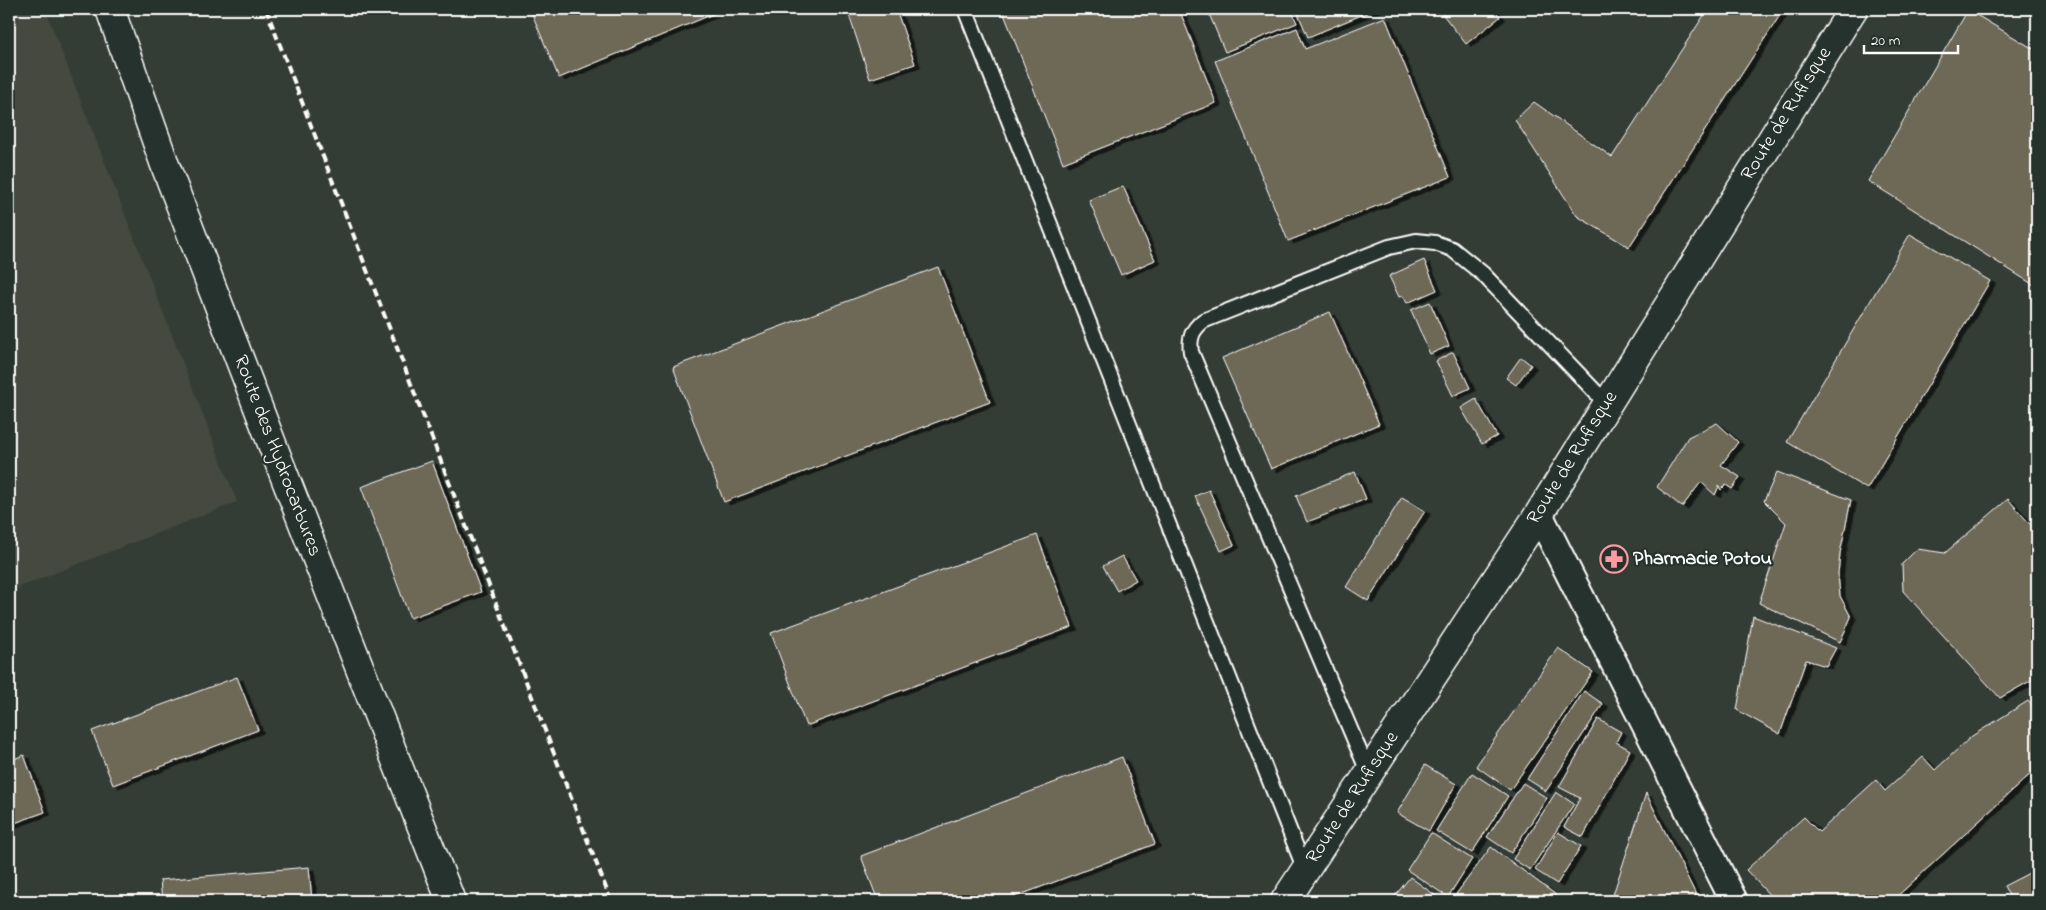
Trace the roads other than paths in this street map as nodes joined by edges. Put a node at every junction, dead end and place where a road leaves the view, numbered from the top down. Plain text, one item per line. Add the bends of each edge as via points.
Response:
1 (110, 9) edge
2 (965, 9) edge
3 (1853, 9) edge
4 (1607, 404) junction
5 (1539, 514) junction
6 (1369, 774) junction
7 (1305, 870) junction
8 (451, 901) edge
9 (1285, 901) edge
10 (1734, 901) edge

1 - 8 main road, Route des Hydrocarbures via 165,165
2 - 7 lane
3 - 4 main road, Route de Rufisque
4 - 5 main road, Route de Rufisque
4 - 6 lane via 1483,274 1452,249 1435,243 1416,241 1389,247 1195,327 1190,342 1191,352
5 - 6 main road, Route de Rufisque
5 - 10 street
6 - 7 main road, Route de Rufisque
7 - 9 main road, Route de Rufisque

